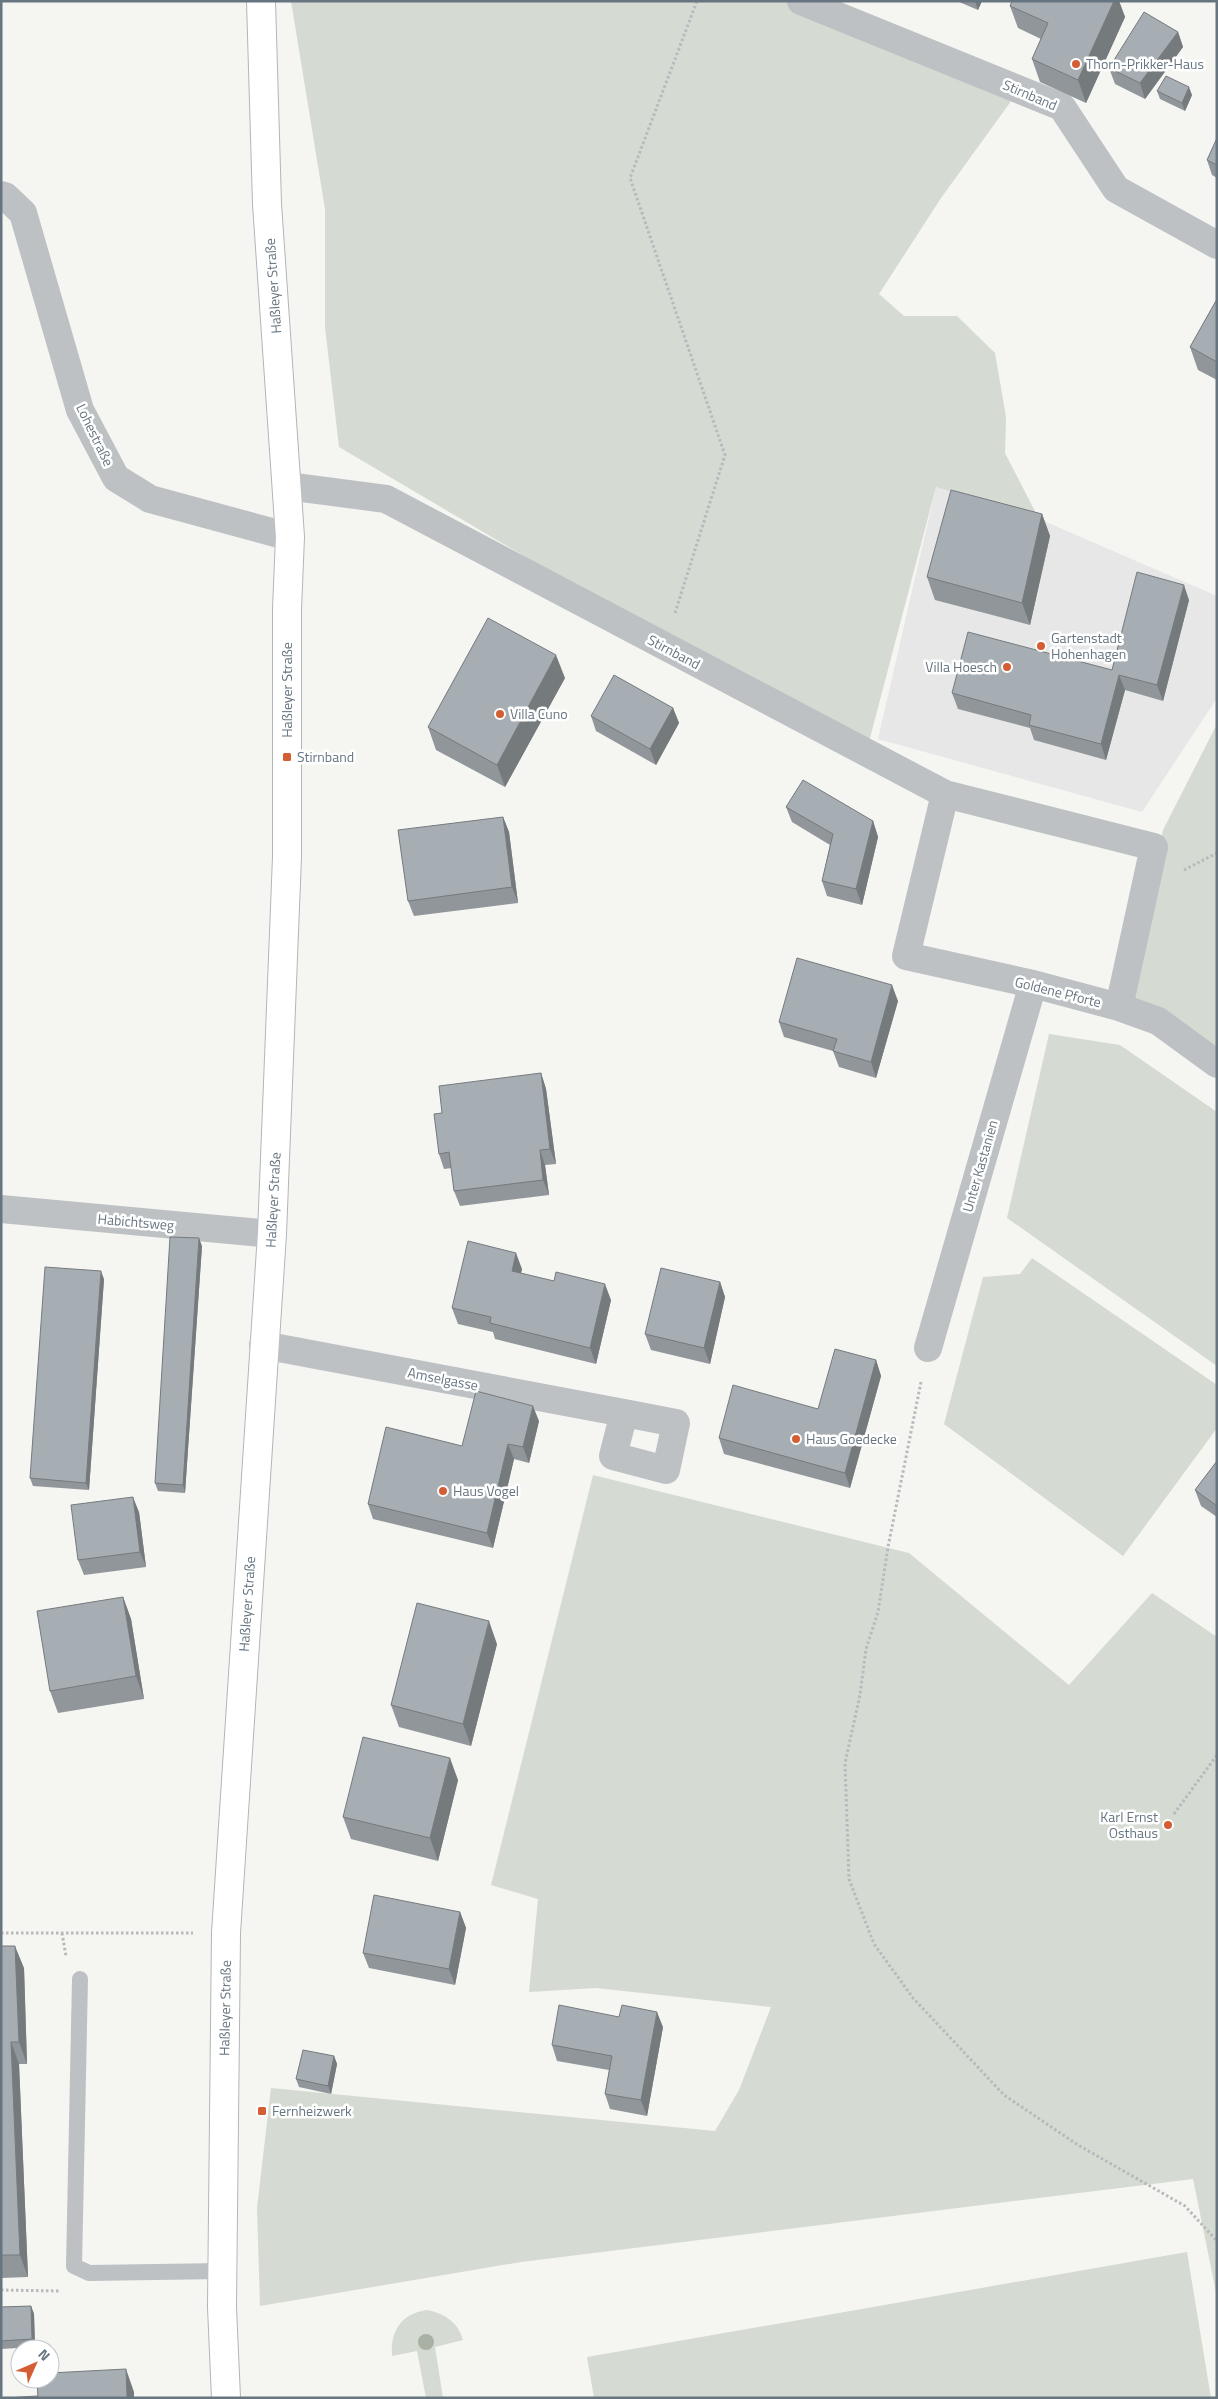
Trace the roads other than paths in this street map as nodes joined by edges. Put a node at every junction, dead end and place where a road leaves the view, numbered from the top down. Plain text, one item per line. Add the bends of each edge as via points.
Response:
1 (261, 1) edge
2 (801, 1) edge
3 (3, 192) edge
4 (1217, 245) edge
5 (286, 486) junction
6 (290, 536) junction
7 (945, 794) junction
8 (1032, 984) junction
9 (1119, 1007) junction
10 (1217, 1064) edge
11 (1, 1209) edge
12 (272, 1234) junction
13 (263, 1345) junction
14 (928, 1348) road end
15 (624, 1413) dead end
16 (80, 1979) dead end
17 (222, 2271) junction
18 (226, 2398) edge

1 - 5 main road, Haßleyer Straße via 267,204
2 - 4 street, Stirnband via 1062,108 1116,189
3 - 6 street, Lohestraße via 23,213 80,410 116,478 150,499
5 - 6 main road, Haßleyer Straße
5 - 7 street, Stirnband via 386,499
6 - 12 main road, Haßleyer Straße via 287,857
7 - 8 street, Goldene Pforte via 906,956
7 - 9 street, Goldene Pforte via 1154,847
8 - 9 street, Goldene Pforte
8 - 14 street, Unter Kastanien
9 - 10 street via 1158,1022
11 - 12 street, Habichtsweg
12 - 13 main road, Haßleyer Straße
13 - 15 street, Amselgasse
13 - 17 main road, Haßleyer Straße via 226,1933
16 - 17 lane via 74,2266 89,2273
17 - 18 main road, Haßleyer Straße

